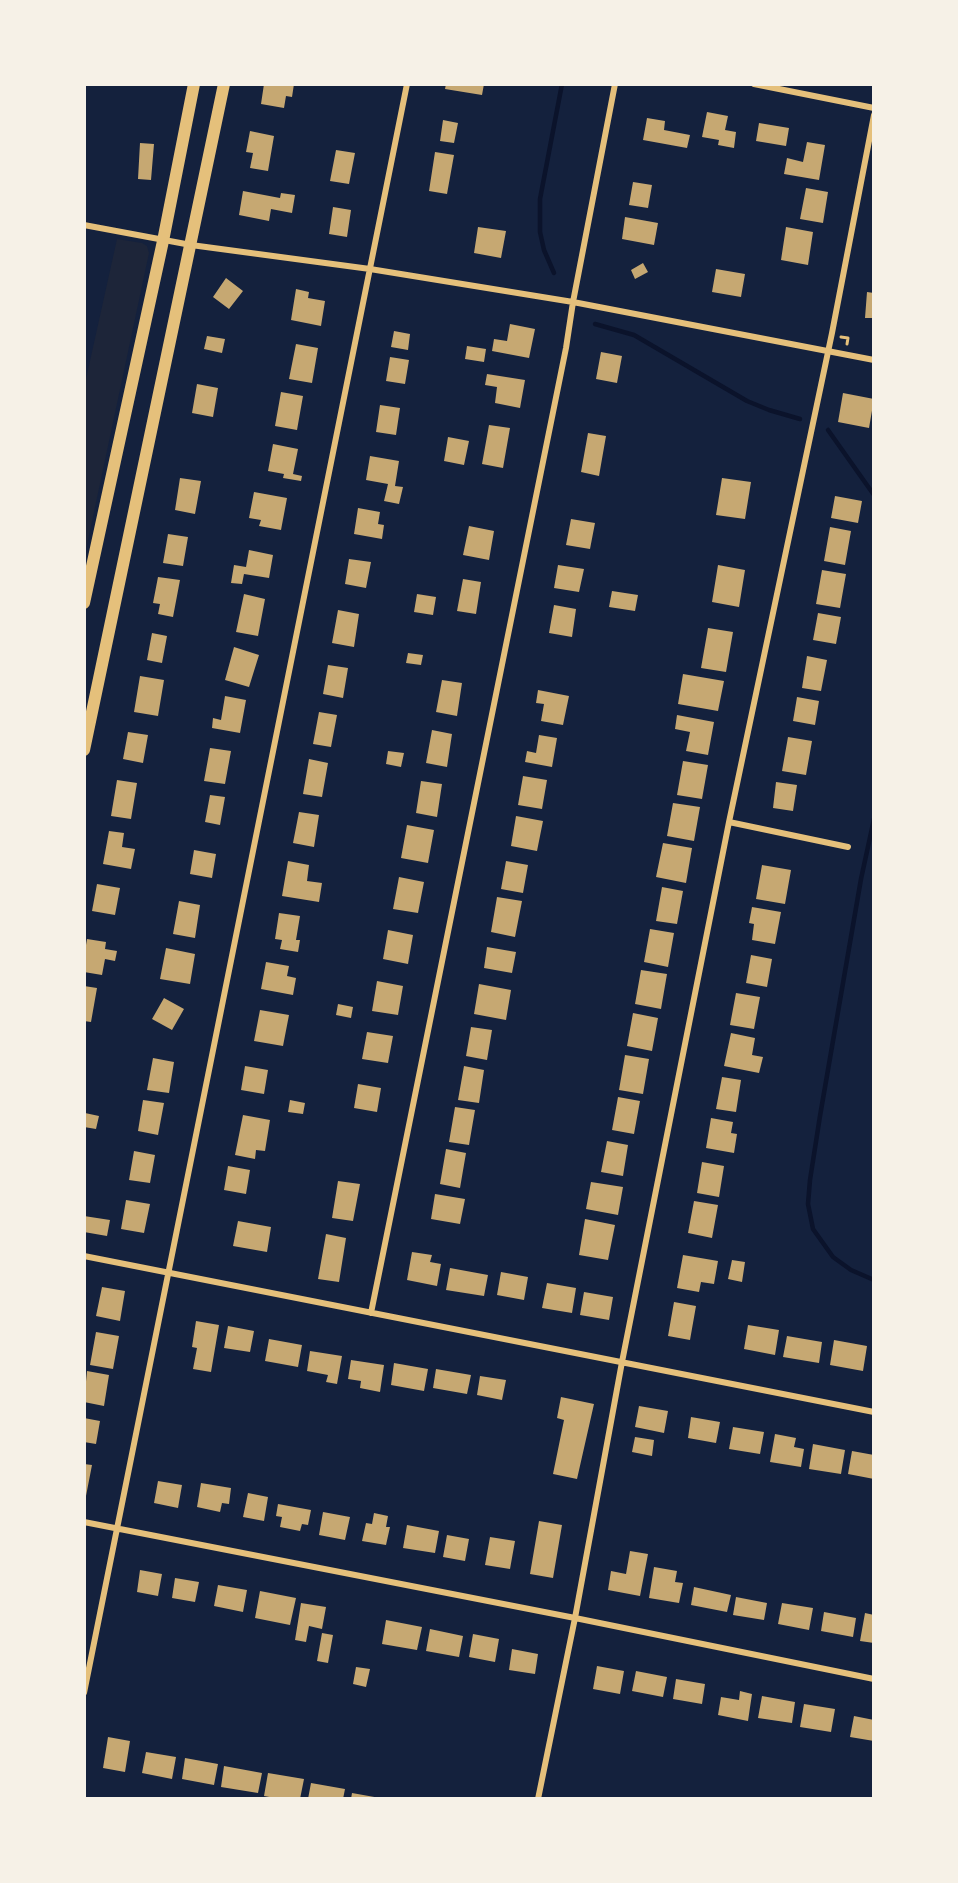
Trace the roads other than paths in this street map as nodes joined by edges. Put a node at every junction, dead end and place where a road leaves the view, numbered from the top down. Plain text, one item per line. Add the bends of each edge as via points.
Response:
1 (194, 84) edge
2 (224, 84) edge
3 (407, 84) edge
4 (615, 84) edge
5 (754, 84) edge
6 (874, 108) edge
7 (874, 115) edge
8 (84, 225) edge
9 (163, 241) junction
10 (191, 245) junction
11 (370, 269) junction
12 (573, 302) junction
13 (828, 351) junction
14 (874, 360) edge
15 (84, 603) edge
16 (84, 750) edge
17 (729, 822) junction
18 (848, 847) dead end
19 (84, 1256) edge
20 (168, 1273) junction
21 (371, 1313) junction
22 (622, 1362) junction
23 (874, 1412) edge
24 (84, 1522) edge
25 (117, 1529) junction
26 (574, 1618) junction
27 (874, 1679) edge
28 (84, 1693) edge
29 (538, 1799) edge

1 - 9 main road
2 - 10 main road
3 - 11 street
4 - 12 street
5 - 6 street
7 - 13 street
8 - 9 street
9 - 10 street
9 - 15 main road
10 - 11 street
10 - 16 main road
11 - 12 street
11 - 20 street
12 - 13 street
12 - 21 street
13 - 14 street
13 - 17 street
17 - 18 street
17 - 22 street
19 - 20 street
20 - 21 street
20 - 25 street
21 - 22 street
22 - 23 street
22 - 26 street
24 - 25 street
25 - 26 street
25 - 28 street
26 - 27 street
26 - 29 street

